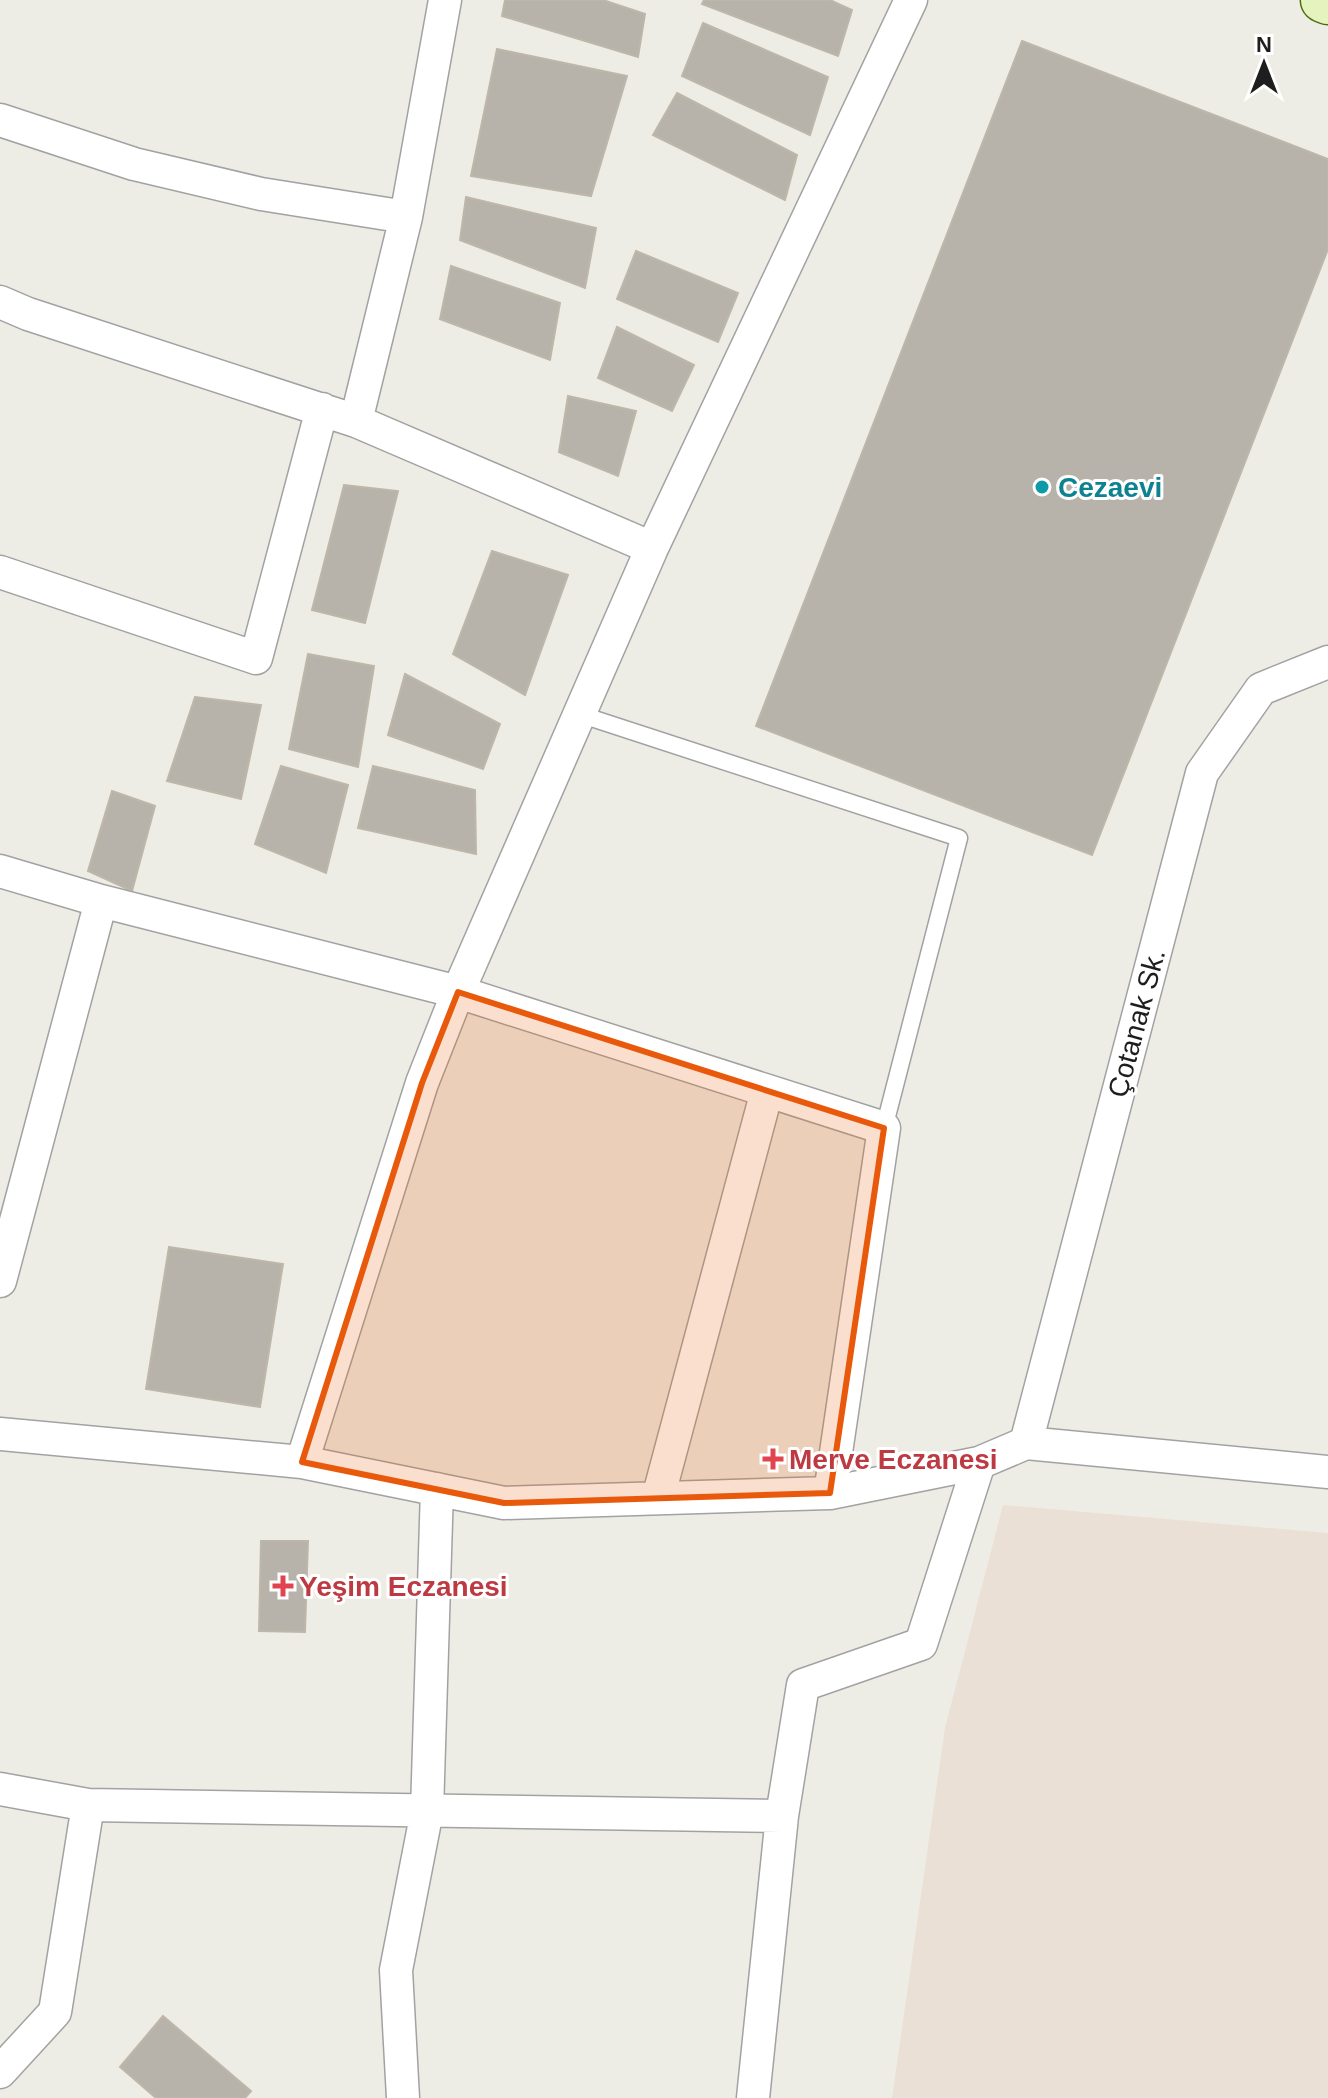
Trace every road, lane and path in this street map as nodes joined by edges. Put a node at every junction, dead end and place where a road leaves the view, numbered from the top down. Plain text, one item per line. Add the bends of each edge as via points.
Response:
1 (445, 0) edge
2 (911, 0) edge
3 (0, 120) edge
4 (406, 217) junction
5 (0, 302) edge
6 (322, 409) junction
7 (356, 421) junction
8 (652, 548) junction
9 (0, 572) edge
10 (1328, 662) edge
11 (579, 714) junction
12 (0, 871) edge
13 (101, 901) junction
14 (458, 992) junction
15 (767, 1091) junction
16 (884, 1128) junction
17 (0, 1281) edge
18 (0, 1434) edge
19 (1026, 1443) junction
20 (302, 1462) junction
21 (979, 1463) junction
22 (1328, 1472) edge
23 (437, 1489) junction
24 (830, 1493) junction
25 (658, 1498) junction
26 (0, 1789) edge
27 (88, 1805) junction
28 (427, 1811) junction
29 (782, 1816) junction
30 (0, 2072) edge
31 (403, 2098) edge
32 (753, 2098) edge

1 - 4 street
2 - 8 street
3 - 4 street via 134,164 261,194
4 - 7 street
5 - 6 street
6 - 7 street
6 - 9 street via 256,658
7 - 8 street
8 - 11 street
10 - 19 street, Çotanak Sk. via 1261,689 1202,773
11 - 14 street
11 - 16 lane via 959,838
12 - 13 street
13 - 14 street
13 - 17 street
14 - 15 street
14 - 20 street via 422,1083
15 - 16 street
15 - 25 street
16 - 24 street
18 - 20 street
19 - 21 street
19 - 22 street
20 - 23 street
21 - 24 street
21 - 29 street via 921,1644 803,1685
23 - 25 street via 504,1503
23 - 28 street
24 - 25 street
26 - 27 street
27 - 28 street
27 - 30 street via 55,2012
28 - 29 street
28 - 31 street via 396,1970
29 - 32 street

